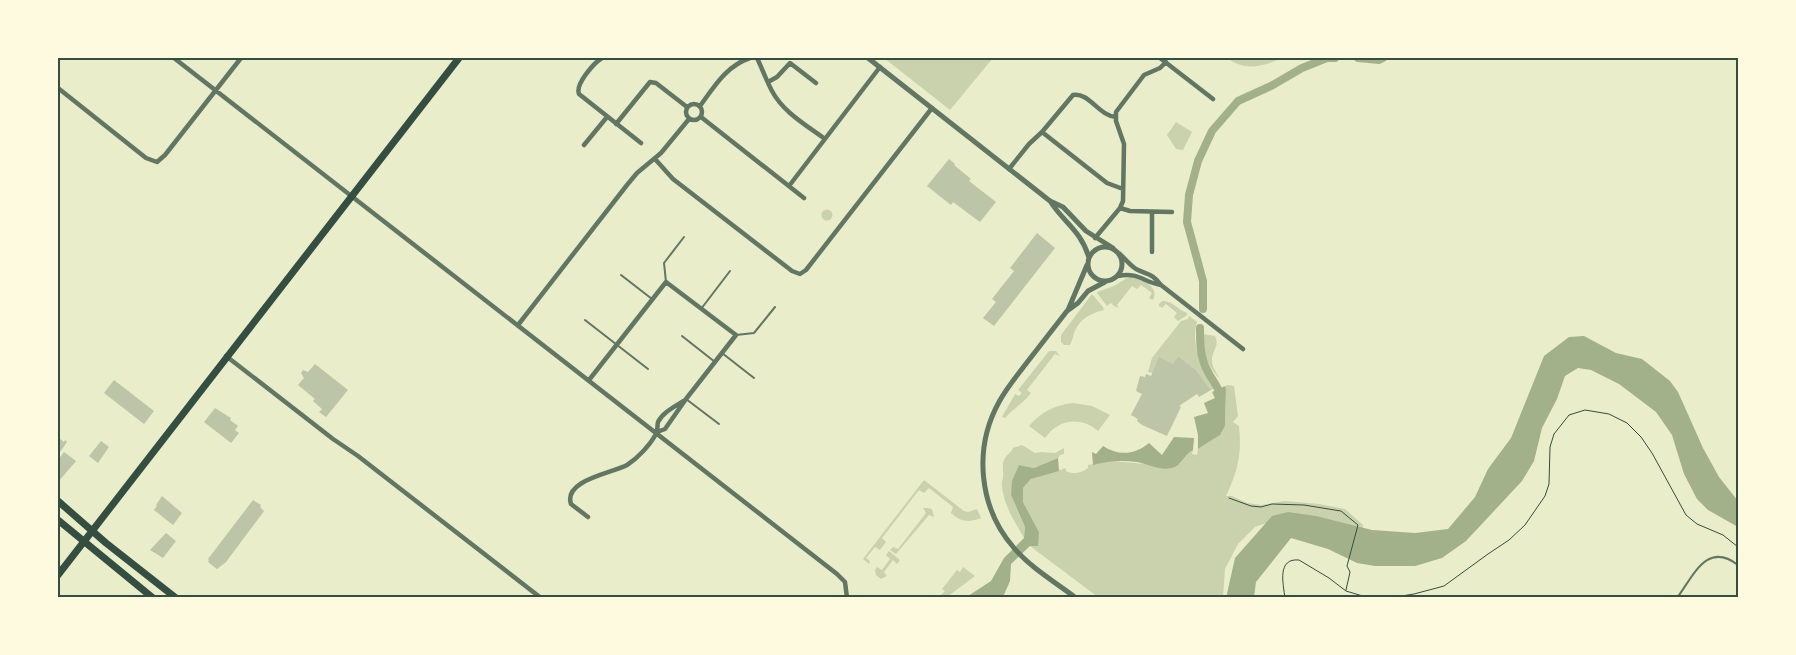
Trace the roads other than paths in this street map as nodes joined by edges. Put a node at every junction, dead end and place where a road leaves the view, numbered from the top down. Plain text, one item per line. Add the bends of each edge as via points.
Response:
1 (174, 58) edge
2 (241, 58) edge
3 (458, 58) edge
4 (602, 58) edge
5 (750, 58) edge
6 (757, 58) edge
7 (868, 58) edge
8 (1160, 58) edge
9 (1166, 62) junction
10 (880, 67) junction
11 (768, 82) junction
12 (816, 83) dead end
13 (58, 88) edge
14 (216, 90) junction
15 (1213, 99) dead end
16 (700, 106) junction
17 (687, 107) junction
18 (932, 108) junction
19 (607, 117) junction
20 (701, 117) junction
21 (1116, 117) junction
22 (689, 119) junction
23 (616, 124) junction
24 (1042, 132) junction
25 (824, 139) junction
26 (641, 143) dead end
27 (584, 145) dead end
28 (655, 159) junction
29 (1009, 169) junction
30 (788, 186) junction
31 (1123, 189) junction
32 (352, 196) junction
33 (804, 198) dead end
34 (1050, 201) junction
35 (1120, 208) junction
36 (1152, 212) junction
37 (1172, 212) dead end
38 (684, 237) dead end
39 (1095, 238) junction
40 (1113, 248) junction
41 (1152, 252) dead end
42 (1120, 254) junction
43 (1088, 260) junction
44 (730, 271) dead end
45 (621, 275) dead end
46 (1118, 276) junction
47 (666, 282) junction
48 (1105, 282) junction
49 (1161, 285) junction
50 (652, 299) junction
51 (775, 307) dead end
52 (701, 309) junction
53 (1067, 311) junction
54 (585, 320) dead end
55 (518, 325) junction
56 (736, 335) junction
57 (682, 336) dead end
58 (617, 344) junction
59 (1242, 350) dead end
60 (722, 353) junction
61 (226, 356) junction
62 (715, 362) junction
63 (648, 369) dead end
64 (754, 378) dead end
65 (589, 380) junction
66 (686, 399) junction
67 (719, 424) dead end
68 (657, 432) junction
69 (58, 502) edge
70 (588, 517) dead end
71 (58, 520) edge
72 (92, 529) junction
73 (83, 541) junction
74 (1738, 566) edge
75 (58, 575) edge
76 (153, 598) edge
77 (176, 598) edge
78 (541, 598) edge
79 (847, 598) edge
80 (1076, 598) edge
81 (1677, 598) edge

1 - 14 street
2 - 14 street
3 - 32 main road
4 - 19 street via 577,90
5 - 16 street via 736,63 726,72
6 - 11 street
7 - 10 street
8 - 9 street
9 - 15 street
9 - 21 street via 1143,76
10 - 18 street
10 - 25 street
11 - 12 street via 790,62
11 - 25 street via 784,107
13 - 14 street via 146,158 157,162
14 - 32 street
16 - 17 street via 692,104
16 - 20 street
17 - 22 street
17 - 23 street via 652,82
18 - 28 street via 800,274 673,179
18 - 29 street
19 - 23 street
19 - 27 street
20 - 22 street via 694,121
20 - 30 street
21 - 24 street via 1107,115 1076,94
21 - 31 street via 1124,144
22 - 28 street
23 - 26 street
24 - 29 street
24 - 31 street via 1107,184
25 - 30 street
28 - 55 street via 627,185
29 - 34 street
30 - 33 street
31 - 35 street
32 - 55 street
32 - 61 main road
34 - 39 street via 1063,207
34 - 43 street via 1083,240
35 - 36 street
35 - 39 street
36 - 37 street
36 - 41 street
38 - 47 lane via 664,264
39 - 40 street
40 - 42 street
40 - 43 street via 1099,248
42 - 46 street via 1123,263
42 - 49 street via 1137,270 1156,278
43 - 48 street via 1092,276
43 - 53 street
44 - 52 lane
45 - 50 lane
46 - 48 street
46 - 49 street via 1136,275
47 - 50 street
47 - 52 street
48 - 53 street via 1088,291
49 - 59 street
50 - 58 street
51 - 56 lane via 754,334
52 - 56 street
53 - 80 street via 1000,400 985,440 983,470 996,521 1014,548
54 - 58 lane
55 - 65 street
56 - 60 street
57 - 62 lane
58 - 63 lane
58 - 65 street
60 - 62 street
60 - 64 lane
61 - 72 main road
61 - 78 street
62 - 66 street
65 - 68 street
66 - 67 lane
66 - 68 street via 666,429
66 - 68 street via 666,412 658,423
68 - 70 street via 635,460 620,469 594,476 572,492 570,504
68 - 79 street via 837,574 845,582
69 - 72 main road
71 - 73 main road
72 - 73 main road
72 - 77 main road
73 - 75 main road
73 - 76 main road
74 - 81 lane via 1721,556 1706,560

